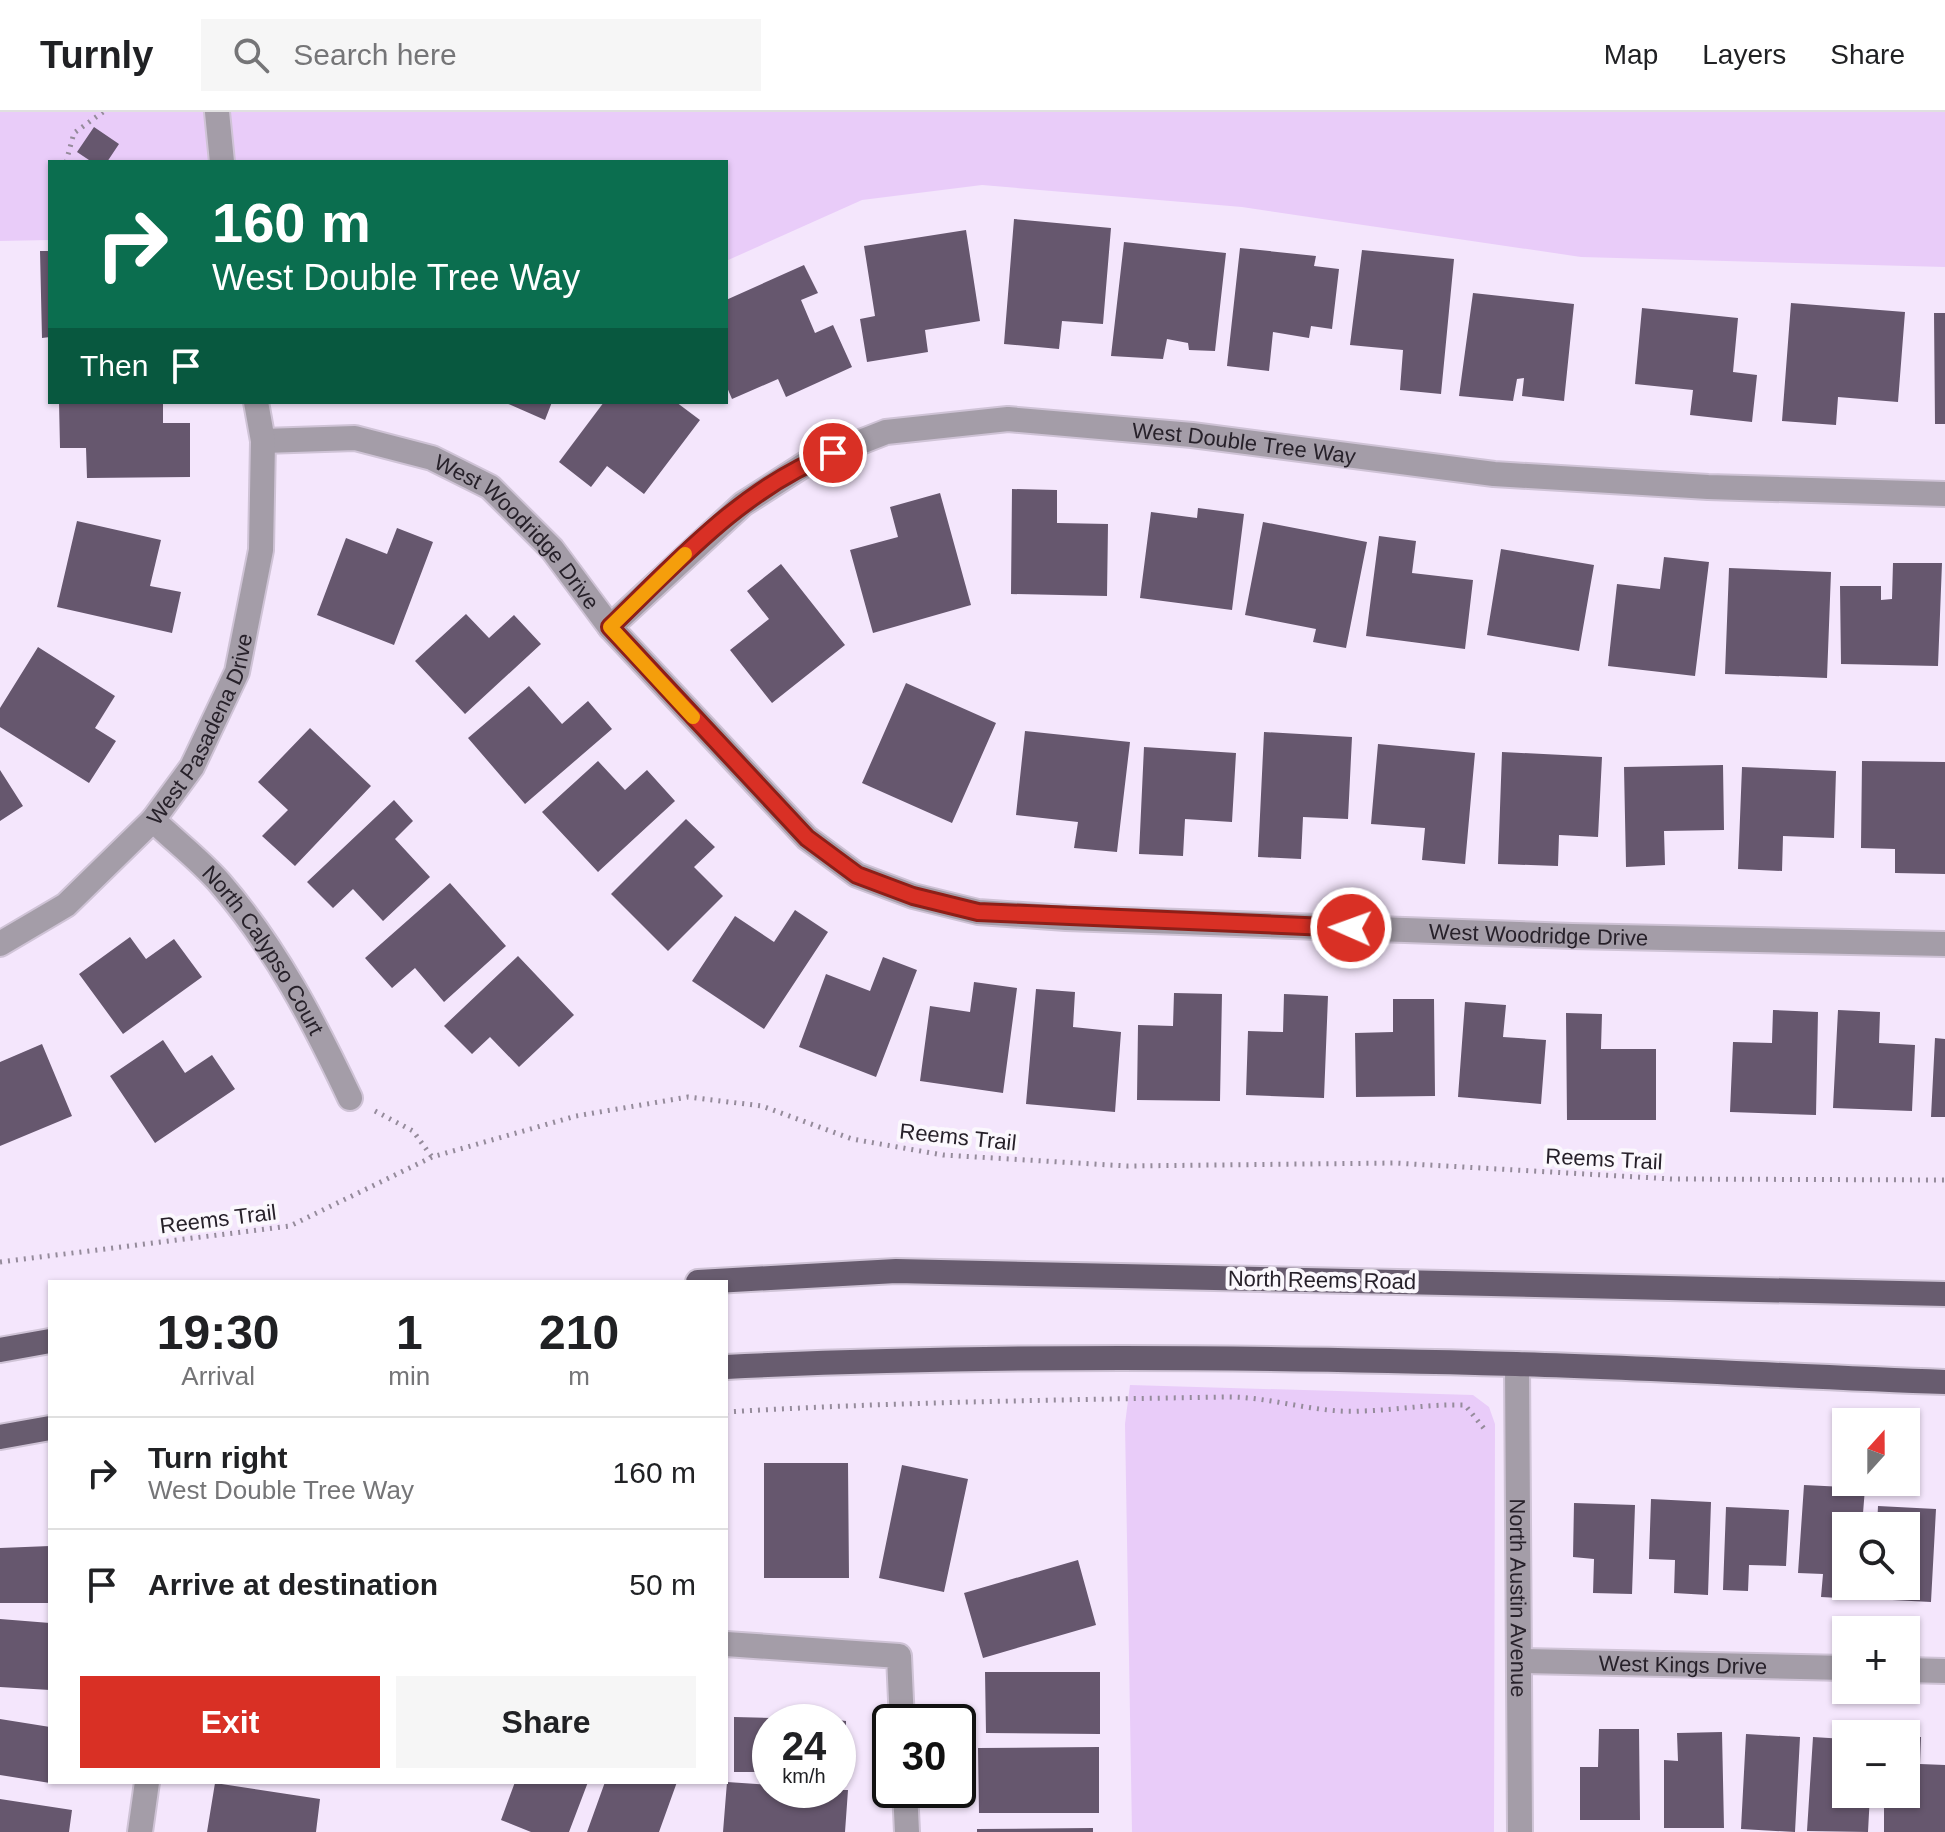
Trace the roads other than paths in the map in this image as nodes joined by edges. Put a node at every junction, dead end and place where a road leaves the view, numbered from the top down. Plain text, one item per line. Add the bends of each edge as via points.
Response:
1 (217, 112) edge
2 (222, 160) edge
3 (256, 404) edge
4 (263, 441) junction
5 (1945, 494) edge
6 (610, 627) junction
7 (153, 820) junction
8 (0, 944) edge
9 (1945, 944) edge
10 (350, 1098) road end
11 (728, 1280) edge
12 (1945, 1294) edge
13 (48, 1341) edge
14 (0, 1350) edge
15 (1517, 1364) junction
16 (728, 1367) edge
17 (1945, 1382) edge
18 (48, 1428) edge
19 (0, 1437) edge
20 (728, 1644) edge
21 (1519, 1661) junction
22 (1832, 1668) edge
23 (1920, 1670) edge
24 (1945, 1671) edge
25 (901, 1704) edge
26 (147, 1784) edge
27 (906, 1808) edge
28 (140, 1832) edge
29 (907, 1832) edge
30 (1520, 1832) edge

1 - 2 street
3 - 4 street, West Pasadena Drive
4 - 6 street, West Woodridge Drive via 355,438 432,458 490,487 552,549
4 - 7 street, West Pasadena Drive via 261,550 237,672 192,767
5 - 6 street, West Double Tree Way via 1494,474 1192,435 1008,419 886,432 807,463 743,504
6 - 9 street, West Woodridge Drive via 807,838 857,875 978,912 1572,936
7 - 8 street, West Pasadena Drive via 66,905
7 - 10 street, North Calypso Court via 220,882 278,961
11 - 12 main road, North Reems Road via 896,1271
13 - 14 main road
15 - 16 main road via 916,1358
15 - 17 main road
15 - 21 street, North Austin Avenue
18 - 19 main road
20 - 25 street via 899,1656
21 - 22 street, West Kings Drive
21 - 30 street, North Austin Avenue
23 - 24 street
26 - 28 street
27 - 29 street

